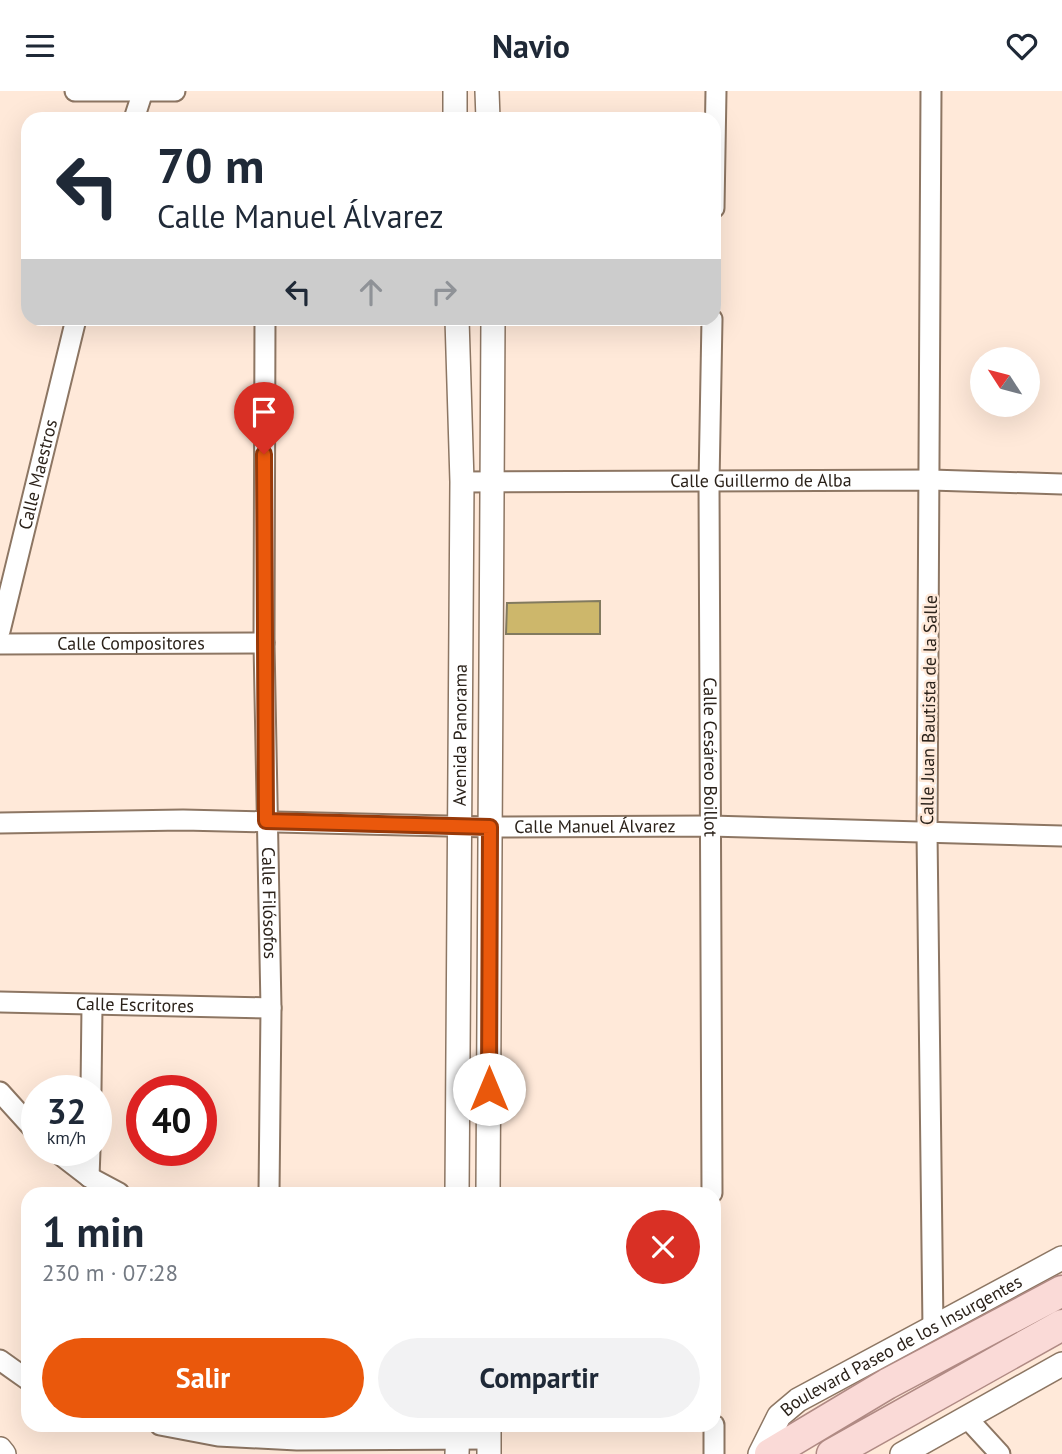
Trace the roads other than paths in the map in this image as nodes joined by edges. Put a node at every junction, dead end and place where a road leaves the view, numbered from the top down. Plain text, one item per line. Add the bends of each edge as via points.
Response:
1 (75, 91) edge
2 (175, 91) edge
3 (455, 91) edge
4 (487, 91) edge
5 (716, 91) edge
6 (931, 91) edge
7 (143, 92) edge
8 (136, 112) edge
9 (455, 112) edge
10 (488, 112) edge
11 (716, 112) edge
12 (74, 326) edge
13 (264, 326) edge
14 (457, 326) edge
15 (493, 326) edge
16 (712, 326) edge
17 (494, 480) junction
18 (931, 480) junction
19 (462, 482) junction
20 (709, 483) junction
21 (1062, 484) edge
22 (0, 631) edge
23 (264, 643) junction
24 (0, 644) edge
25 (266, 821) junction
26 (0, 823) edge
27 (458, 826) junction
28 (710, 826) junction
29 (490, 827) junction
30 (928, 832) junction
31 (1062, 836) edge
32 (0, 1002) edge
33 (92, 1006) junction
34 (271, 1008) junction
35 (91, 1075) edge
36 (0, 1092) edge
37 (21, 1115) edge
38 (75, 1166) edge
39 (89, 1166) edge
40 (89, 1177) junction
41 (108, 1187) edge
42 (269, 1187) edge
43 (457, 1187) edge
44 (488, 1187) edge
45 (712, 1187) edge
46 (1062, 1258) edge
47 (1062, 1291) edge
48 (1062, 1325) edge
49 (933, 1329) junction
50 (0, 1360) edge
51 (1062, 1364) edge
52 (21, 1375) edge
53 (967, 1418) junction
54 (197, 1432) edge
55 (714, 1432) edge
56 (458, 1439) edge
57 (489, 1439) edge
58 (0, 1449) edge
59 (4, 1454) edge
60 (714, 1454) edge
61 (760, 1454) edge
62 (770, 1454) edge
63 (832, 1454) edge
64 (902, 1454) edge
65 (1000, 1454) edge

1 - 7 street
2 - 7 street
3 - 9 street
4 - 10 street
5 - 11 street
6 - 18 street, Calle Juan Bautista de la Salle
7 - 8 street
12 - 22 street, Calle Maestros
13 - 23 street, Calle Filósofos
14 - 19 street, Avenida Panorama
15 - 17 street, Avenida Panorama
16 - 20 street, Calle Cesáreo Boillot
17 - 19 street, Calle Guillermo de Alba
17 - 20 street, Calle Guillermo de Alba
17 - 29 street, Avenida Panorama
18 - 20 street, Calle Guillermo de Alba
18 - 21 street, Calle Guillermo de Alba
18 - 30 street, Calle Juan Bautista de la Salle
19 - 27 street, Avenida Panorama
20 - 28 street, Calle Cesáreo Boillot
23 - 24 street, Calle Compositores
23 - 25 street, Calle Filósofos
25 - 26 street, Calle Manuel Álvarez
25 - 27 street, Calle Manuel Álvarez
25 - 34 street, Calle Filósofos
27 - 29 street, Calle Manuel Álvarez
27 - 43 street, Avenida Panorama
28 - 29 street, Calle Manuel Álvarez
28 - 30 street, Calle Manuel Álvarez
28 - 45 street, Calle Cesáreo Boillot
29 - 44 street, Avenida Panorama
30 - 31 street, Calle Manuel Álvarez
30 - 49 street, Calle Juan Bautista de la Salle
32 - 33 street, Calle Escritores
33 - 34 street, Calle Escritores
33 - 35 street
34 - 42 street, Calle Filósofos
36 - 37 street
38 - 40 street
39 - 40 street
40 - 41 street
46 - 49 street, Boulevard Paseo de los Insurgentes
47 - 62 main road, Boulevard Paseo de los Insurgentes via 887,1384
48 - 63 main road
49 - 61 street, Boulevard Paseo de los Insurgentes via 797,1400 779,1416
50 - 52 street
51 - 53 street
53 - 64 street
53 - 65 street
54 - 56 street via 297,1440
55 - 60 street
56 - 57 street
58 - 59 street

